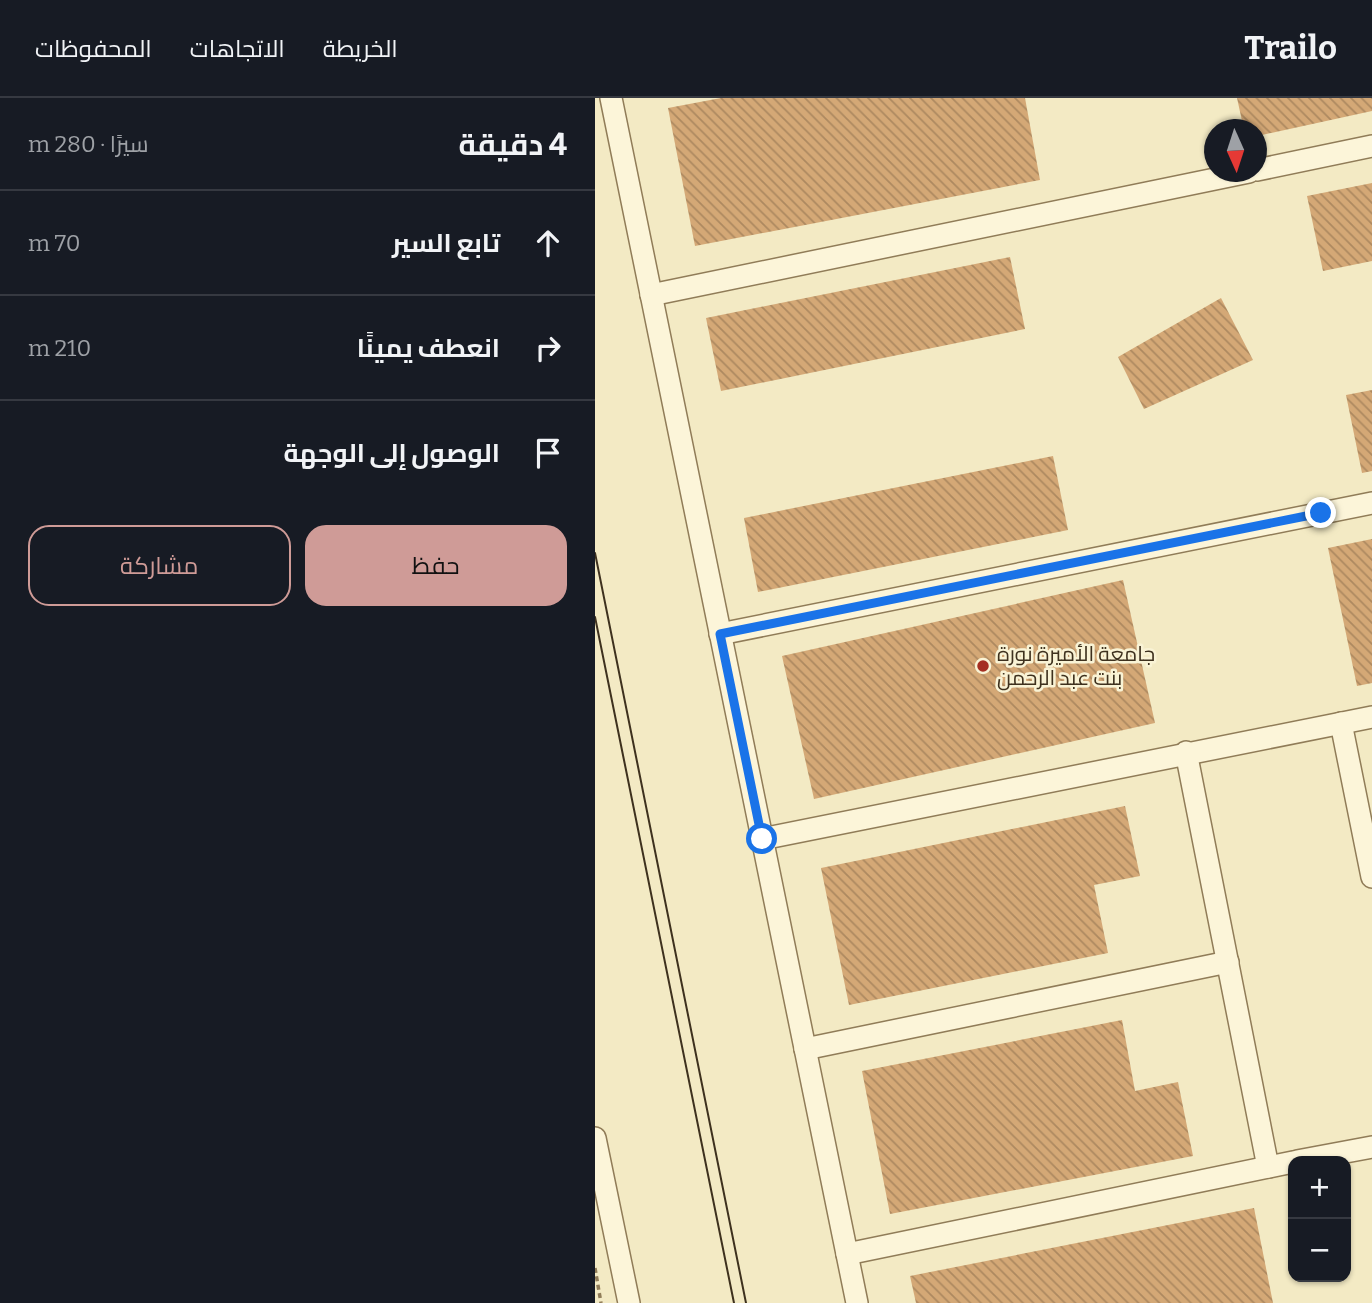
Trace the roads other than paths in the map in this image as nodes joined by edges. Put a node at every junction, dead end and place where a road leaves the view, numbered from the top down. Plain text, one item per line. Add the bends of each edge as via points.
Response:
1 (611, 98) edge
2 (1372, 146) edge
3 (1267, 168) edge
4 (1204, 181) edge
5 (651, 295) junction
6 (1372, 503) edge
7 (720, 634) junction
8 (1372, 717) edge
9 (1341, 723) junction
10 (1187, 752) junction
11 (762, 839) junction
12 (1372, 877) edge
13 (1228, 962) junction
14 (805, 1049) junction
15 (595, 1138) edge
16 (1372, 1147) edge
17 (1326, 1156) edge
18 (1288, 1163) edge
19 (1268, 1167) junction
20 (847, 1254) junction
21 (629, 1303) edge
22 (857, 1303) edge

1 - 5 street
2 - 3 street
4 - 5 street
5 - 7 street
6 - 7 street
7 - 11 street
8 - 9 street
9 - 10 street
9 - 12 street
10 - 11 street
10 - 13 street
11 - 14 street
13 - 14 street
13 - 19 street
14 - 20 street
15 - 21 street
16 - 17 street
18 - 19 street
19 - 20 street
20 - 22 street

